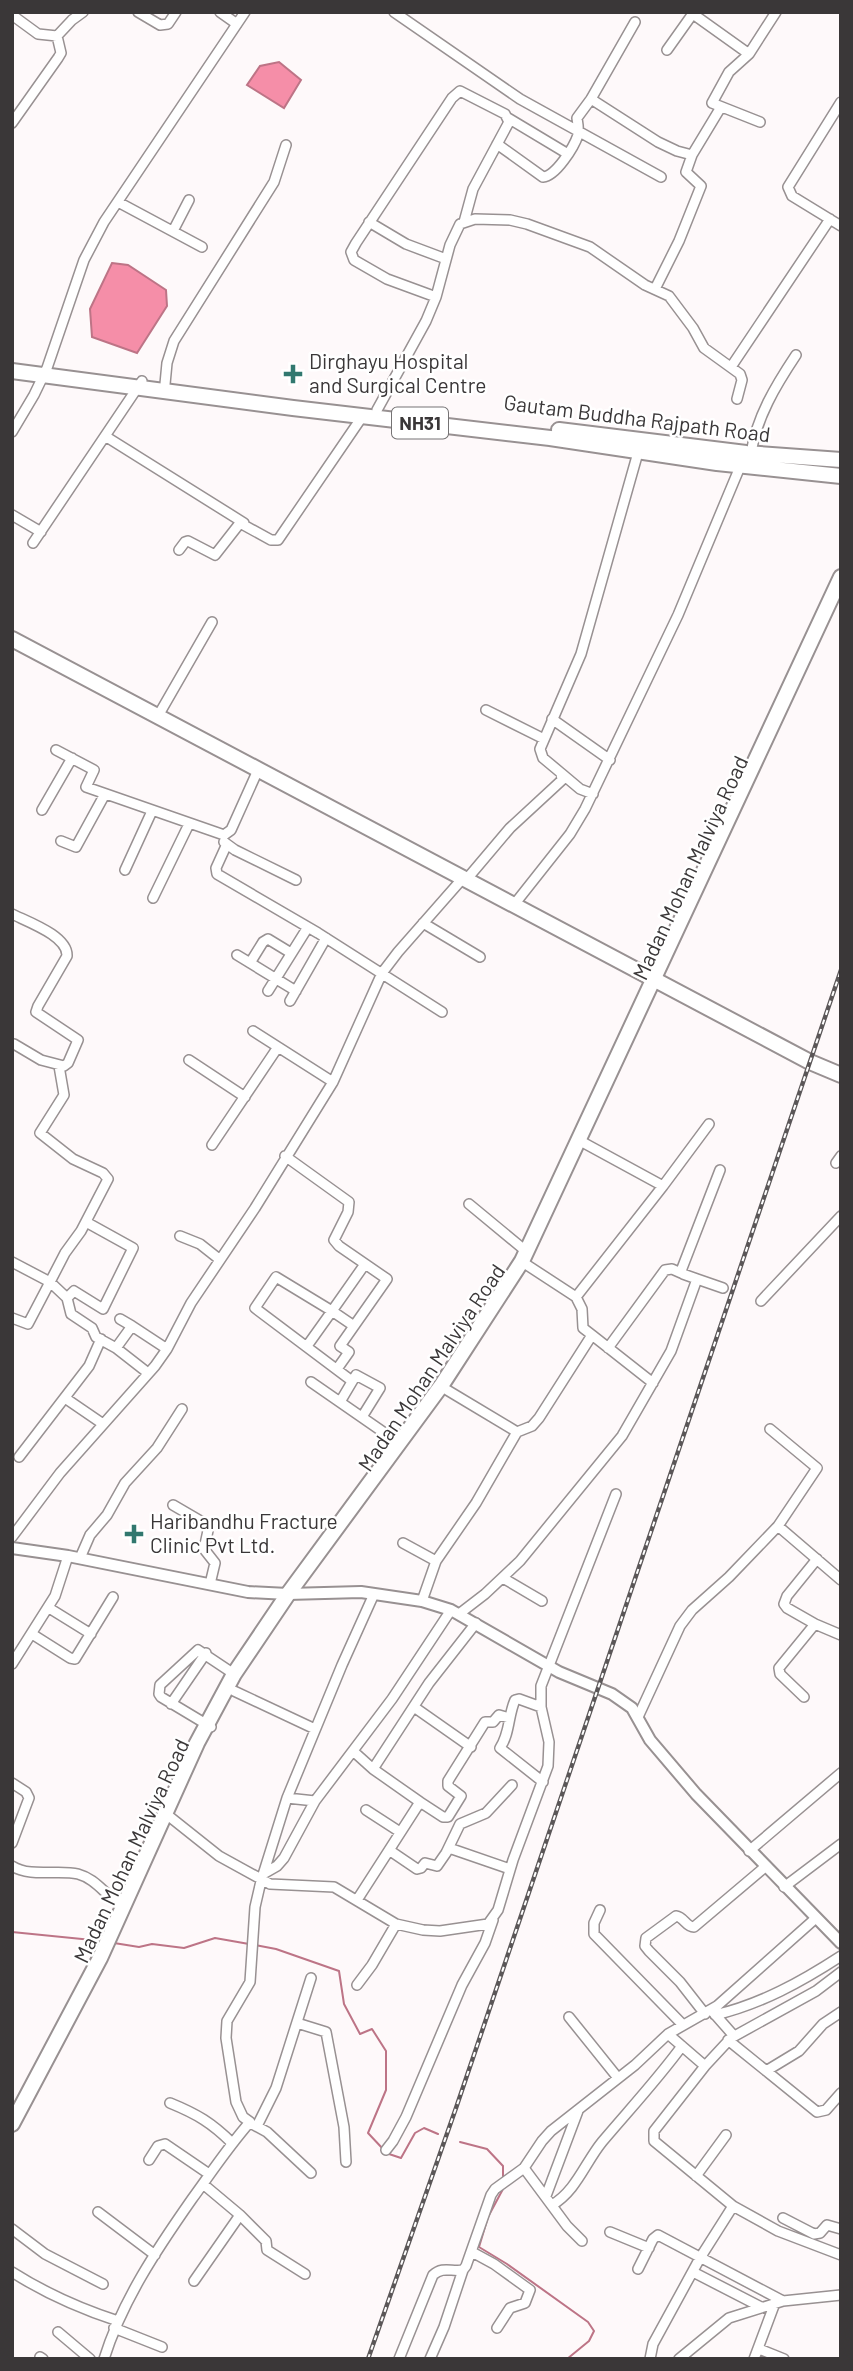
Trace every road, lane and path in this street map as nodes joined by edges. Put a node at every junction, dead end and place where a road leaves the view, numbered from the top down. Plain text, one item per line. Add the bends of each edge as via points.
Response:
1 (83, 12) edge
2 (138, 12) edge
3 (176, 12) edge
4 (220, 12) edge
5 (245, 12) edge
6 (394, 12) edge
7 (776, 12) edge
8 (693, 13) edge
9 (12, 15) edge
10 (635, 22) dead end
11 (237, 24) junction
12 (57, 36) junction
13 (667, 50) dead end
14 (748, 54) junction
15 (591, 99) junction
16 (841, 102) edge
17 (721, 107) junction
18 (14, 117) edge
19 (509, 118) junction
20 (760, 122) dead end
21 (579, 133) junction
22 (497, 144) junction
23 (286, 145) dead end
24 (568, 155) junction
25 (692, 155) junction
26 (661, 177) dead end
27 (189, 200) dead end
28 (118, 201) junction
29 (830, 219) junction
30 (369, 222) junction
31 (464, 222) junction
32 (841, 226) edge
33 (173, 231) junction
34 (202, 247) dead end
35 (446, 259) junction
36 (655, 289) junction
37 (436, 297) junction
38 (796, 355) dead end
39 (12, 364) edge
40 (731, 367) junction
41 (12, 371) edge
42 (46, 371) junction
43 (140, 384) junction
44 (165, 384) junction
45 (737, 399) dead end
46 (377, 410) junction
47 (362, 417) junction
48 (12, 432) edge
49 (105, 436) junction
50 (639, 446) junction
51 (746, 458) junction
52 (841, 460) edge
53 (841, 476) edge
54 (12, 515) edge
55 (244, 523) junction
56 (41, 532) junction
57 (33, 543) dead end
58 (179, 550) dead end
59 (841, 577) edge
60 (841, 594) edge
61 (212, 622) dead end
62 (12, 639) edge
63 (486, 710) dead end
64 (158, 716) junction
65 (552, 719) junction
66 (544, 739) junction
67 (56, 750) dead end
68 (72, 758) junction
69 (610, 760) junction
70 (258, 770) junction
71 (561, 773) junction
72 (105, 794) junction
73 (593, 794) junction
74 (42, 810) dead end
75 (152, 811) junction
76 (189, 824) junction
77 (227, 834) junction
78 (61, 841) dead end
79 (226, 846) junction
80 (125, 870) dead end
81 (465, 879) junction
82 (296, 880) dead end
83 (153, 898) dead end
84 (513, 905) junction
85 (12, 914) edge
86 (423, 923) junction
87 (307, 927) junction
88 (326, 938) junction
89 (292, 953) junction
90 (237, 956) dead end
91 (480, 957) dead end
92 (250, 963) junction
93 (383, 973) junction
94 (276, 978) junction
95 (657, 981) junction
96 (268, 991) dead end
97 (296, 991) junction
98 (289, 1002) dead end
99 (442, 1012) dead end
100 (253, 1031) dead end
101 (14, 1044) dead end
102 (278, 1047) junction
103 (189, 1060) dead end
104 (59, 1066) junction
105 (841, 1076) edge
106 (333, 1082) junction
107 (245, 1097) junction
108 (709, 1124) dead end
109 (584, 1143) junction
110 (212, 1145) dead end
111 (285, 1156) junction
112 (720, 1170) dead end
113 (663, 1186) junction
114 (469, 1205) dead end
115 (841, 1216) edge
116 (86, 1222) junction
117 (180, 1236) dead end
118 (527, 1258) junction
119 (219, 1259) junction
120 (12, 1262) edge
121 (365, 1264) junction
122 (681, 1273) junction
123 (696, 1279) junction
124 (50, 1282) junction
125 (723, 1288) dead end
126 (576, 1297) junction
127 (67, 1298) junction
128 (761, 1301) dead end
129 (332, 1311) junction
130 (12, 1318) edge
131 (120, 1319) dead end
132 (132, 1326) junction
133 (354, 1326) junction
134 (592, 1335) junction
135 (101, 1339) junction
136 (307, 1346) junction
137 (116, 1348) junction
138 (608, 1348) junction
139 (167, 1349) junction
140 (337, 1369) junction
141 (148, 1373) junction
142 (352, 1381) junction
143 (311, 1382) dead end
144 (653, 1383) junction
145 (447, 1390) junction
146 (65, 1398) junction
147 (340, 1402) junction
148 (182, 1409) dead end
149 (362, 1417) junction
150 (103, 1424) junction
151 (770, 1429) dead end
152 (517, 1432) junction
153 (399, 1443) junction
154 (19, 1457) dead end
155 (616, 1494) dead end
156 (173, 1505) dead end
157 (778, 1526) junction
158 (12, 1537) edge
159 (403, 1543) dead end
160 (12, 1548) edge
161 (68, 1556) junction
162 (80, 1558) junction
163 (817, 1559) junction
164 (436, 1562) junction
165 (503, 1578) junction
166 (841, 1580) edge
167 (210, 1584) junction
168 (293, 1594) junction
169 (373, 1594) junction
170 (113, 1597) dead end
171 (422, 1601) junction
172 (542, 1601) dead end
173 (49, 1608) junction
174 (455, 1612) junction
175 (476, 1623) junction
176 (815, 1624) junction
177 (32, 1634) junction
178 (91, 1634) junction
179 (841, 1635) edge
180 (206, 1653) junction
181 (12, 1664) edge
182 (548, 1666) junction
183 (234, 1674) junction
184 (234, 1691) junction
185 (804, 1697) dead end
186 (171, 1704) junction
187 (414, 1707) junction
188 (541, 1707) junction
189 (638, 1717) junction
190 (509, 1718) junction
191 (210, 1727) junction
192 (315, 1729) junction
193 (471, 1747) junction
194 (353, 1751) junction
195 (373, 1769) junction
196 (841, 1773) edge
197 (543, 1782) junction
198 (12, 1783) edge
199 (512, 1785) dead end
200 (287, 1798) junction
201 (315, 1801) junction
202 (420, 1802) junction
203 (366, 1810) dead end
204 (170, 1817) junction
205 (400, 1832) junction
206 (12, 1843) edge
207 (841, 1844) edge
208 (449, 1848) junction
209 (389, 1850) junction
210 (749, 1851) junction
211 (12, 1866) edge
212 (765, 1867) junction
213 (510, 1869) junction
214 (262, 1878) junction
215 (785, 1887) junction
216 (357, 1900) junction
217 (124, 1906) junction
218 (600, 1910) dead end
219 (816, 1918) junction
220 (493, 1919) junction
221 (396, 1924) junction
222 (114, 1935) junction
223 (841, 1943) edge
224 (841, 1956) edge
225 (103, 1957) junction
226 (837, 1975) edge
227 (311, 1978) dead end
228 (357, 1985) dead end
229 (841, 1988) edge
230 (841, 2012) edge
231 (711, 2013) junction
232 (569, 2017) dead end
233 (297, 2023) junction
234 (683, 2025) junction
235 (668, 2034) junction
236 (732, 2038) junction
237 (682, 2046) junction
238 (705, 2066) junction
239 (766, 2071) junction
240 (618, 2078) junction
241 (841, 2093) edge
242 (170, 2104) dead end
243 (578, 2109) junction
244 (12, 2124) edge
245 (253, 2124) junction
246 (726, 2135) dead end
247 (13, 2138) edge
248 (232, 2143) junction
249 (386, 2150) dead end
250 (149, 2160) dead end
251 (346, 2162) dead end
252 (524, 2168) junction
253 (312, 2173) dead end
254 (209, 2174) junction
255 (696, 2176) junction
256 (203, 2183) junction
257 (545, 2196) junction
258 (552, 2206) junction
259 (733, 2206) junction
260 (98, 2212) dead end
261 (240, 2215) junction
262 (783, 2218) dead end
263 (841, 2229) edge
264 (12, 2230) edge
265 (610, 2232) dead end
266 (582, 2241) dead end
267 (649, 2248) junction
268 (472, 2252) junction
269 (155, 2255) junction
270 (841, 2255) edge
271 (700, 2258) junction
272 (638, 2269) dead end
273 (463, 2270) junction
274 (12, 2272) edge
275 (693, 2272) junction
276 (305, 2274) dead end
277 (194, 2281) dead end
278 (103, 2284) dead end
279 (841, 2295) edge
280 (779, 2302) junction
281 (761, 2307) junction
282 (116, 2325) junction
283 (497, 2329) dead end
284 (58, 2332) dead end
285 (162, 2347) dead end
286 (759, 2348) junction
287 (90, 2359) edge
288 (104, 2359) edge
289 (399, 2359) edge
290 (430, 2359) edge
291 (650, 2359) edge
292 (679, 2359) edge
293 (754, 2359) edge
294 (784, 2359) edge

1 - 12 street
2 - 3 street via 160,25 169,24
4 - 11 street
5 - 11 street
6 - 21 street via 520,99
7 - 14 street
8 - 13 street
8 - 14 street
9 - 12 street via 38,34
10 - 15 street
11 - 28 street
12 - 18 street via 61,53
14 - 17 street via 729,72 712,103
15 - 21 street via 577,118
15 - 25 street via 658,142
16 - 29 street via 788,187 792,196
17 - 20 street
17 - 25 street
19 - 22 street
19 - 24 street
19 - 30 street via 465,92 456,93
21 - 24 street
21 - 26 street
22 - 24 street via 545,177
22 - 31 street via 473,189
23 - 44 street via 274,182 174,341
25 - 36 street via 686,172 701,186
27 - 33 street
28 - 33 street
28 - 42 street via 84,260
29 - 32 street
29 - 40 street
30 - 35 street via 406,244
30 - 37 street via 351,257 387,279
31 - 35 street via 457,228
31 - 36 street via 510,220 567,238 600,253
33 - 34 street
35 - 37 street
36 - 40 street via 672,300 704,348
37 - 46 street
38 - 51 street via 757,425
39 - 42 main road, Gautam Buddha Rajpath Road / NH31
40 - 45 street via 742,377
41 - 42 main road, NH31
42 - 43 main road, Gautam Buddha Rajpath Road / NH31
42 - 48 street
43 - 44 main road, Gautam Buddha Rajpath Road / NH31
43 - 47 main road, NH31
43 - 49 street
44 - 46 main road, Gautam Buddha Rajpath Road / NH31
46 - 50 main road, Gautam Buddha Rajpath Road / NH31
47 - 50 main road, NH31
47 - 55 street via 278,540
49 - 55 street
49 - 56 street
50 - 51 main road, Gautam Buddha Rajpath Road / NH31
50 - 65 street via 581,654
51 - 52 main road, Gautam Buddha Rajpath Road / NH31
51 - 53 main road, NH31
51 - 69 street
54 - 56 street
55 - 58 street via 237,524 215,555 188,541
56 - 57 street
59 - 95 main road
60 - 95 main road, Madan Mohan Malviya Road
61 - 64 street
62 - 64 main road
63 - 66 street
64 - 70 main road
65 - 66 street
65 - 69 street
66 - 71 street via 540,754
67 - 68 street
68 - 72 street via 94,770 86,787
68 - 74 street
69 - 73 street
70 - 77 street
70 - 81 main road
71 - 73 street
71 - 81 street via 560,783 510,828
72 - 75 street
72 - 78 street via 76,847
73 - 84 street via 570,834
75 - 76 street
75 - 80 street
76 - 77 street
76 - 83 street
77 - 79 street
79 - 82 street
79 - 87 street via 217,873
81 - 84 main road
81 - 86 street
84 - 95 main road
85 - 104 street via 67,947 65,961 36,1009 38,1015 78,1040 68,1063
86 - 91 street
86 - 93 street
87 - 88 street
87 - 89 street
88 - 93 street
88 - 97 street
89 - 92 street via 268,939
89 - 94 street
90 - 92 street
92 - 94 street
93 - 99 street
93 - 106 street
94 - 96 street
94 - 97 street
95 - 105 main road
95 - 109 main road, Madan Mohan Malviya Road
95 - 118 main road
97 - 98 street
100 - 102 street
101 - 104 street
102 - 106 street
102 - 107 street
103 - 107 street
104 - 116 street via 64,1095 40,1133 73,1159 107,1176
106 - 111 street
107 - 110 street
108 - 113 street
109 - 113 street
109 - 118 main road, Madan Mohan Malviya Road via 559,1202
111 - 119 street
111 - 121 street via 349,1202 334,1240
112 - 122 street
113 - 126 street
114 - 118 street
115 - 128 street
116 - 124 street
116 - 127 street via 133,1248 103,1309 74,1291
117 - 119 street
118 - 126 street
118 - 145 main road, Madan Mohan Malviya Road
118 - 153 main road
119 - 139 street
120 - 124 street
121 - 129 street
121 - 133 street via 387,1279
122 - 123 street
122 - 138 street via 665,1270
123 - 125 street
123 - 144 street via 678,1336
124 - 127 street
124 - 130 street via 28,1324
126 - 134 street via 583,1328
127 - 135 street via 71,1314
129 - 133 street
129 - 136 street
129 - 136 street via 276,1277 255,1308
131 - 132 street
132 - 137 street
132 - 139 street
133 - 140 street via 340,1346 349,1352
134 - 138 street
134 - 152 street via 533,1426
135 - 137 street
135 - 146 street via 89,1366
136 - 140 street
137 - 141 street
138 - 144 street
139 - 141 street
140 - 142 street
141 - 150 street
142 - 147 street
142 - 149 street via 356,1375 380,1388
143 - 147 street
144 - 165 street via 601,1464
145 - 152 street
145 - 168 main road, Madan Mohan Malviya Road
146 - 150 street
146 - 154 street
147 - 149 street
148 - 162 street via 89,1535
149 - 153 street
150 - 158 street
151 - 157 street via 817,1468
152 - 164 street via 477,1503
153 - 168 main road
155 - 182 street
156 - 167 street via 209,1526 204,1549 215,1563
157 - 163 street
157 - 189 street via 680,1626
159 - 164 street
160 - 161 street
161 - 162 street
161 - 173 street
162 - 167 street
163 - 166 street
163 - 176 street via 785,1604
164 - 171 street
165 - 172 street
165 - 174 street
167 - 168 street
168 - 169 street
168 - 183 main road, Madan Mohan Malviya Road
168 - 184 main road, Madan Mohan Malviya Road
169 - 171 street
169 - 192 street
170 - 178 street
171 - 174 street
173 - 177 street
173 - 178 street
174 - 175 street
174 - 194 street
175 - 182 street
175 - 187 street
176 - 179 street
176 - 185 street via 779,1668
177 - 178 street via 73,1659
177 - 181 street
180 - 183 street
180 - 186 street
180 - 186 street via 195,1651 160,1685 159,1694
182 - 188 street via 541,1686
182 - 189 street via 612,1694
183 - 191 main road, Madan Mohan Malviya Road
184 - 191 main road, Madan Mohan Malviya Road
184 - 192 street
186 - 191 street
187 - 193 street
187 - 195 street
188 - 190 street via 517,1699
188 - 197 street via 549,1753
189 - 210 street via 661,1755
190 - 193 street via 499,1715 493,1722 485,1722
190 - 197 street via 500,1750
191 - 204 main road, Madan Mohan Malviya Road
191 - 217 main road, Madan Mohan Malviya Road via 164,1812
192 - 200 street
193 - 202 street via 447,1783 461,1796 447,1817
194 - 195 street
194 - 201 street
195 - 202 street
196 - 210 street
197 - 213 street
198 - 206 street via 29,1798
199 - 208 street via 486,1813 460,1824
200 - 201 street
200 - 214 street
201 - 214 street via 284,1858
202 - 205 street
203 - 205 street
204 - 214 street via 219,1856
204 - 222 main road, Madan Mohan Malviya Road
205 - 209 street
207 - 215 street
208 - 209 street via 437,1866 425,1863 419,1870
208 - 213 street
209 - 216 street
210 - 212 street
211 - 217 street via 22,1871 80,1875
212 - 215 street
212 - 231 street via 694,1927 676,1916 646,1938 649,1951
213 - 220 street
214 - 216 street via 277,1886 327,1885
214 - 245 street via 250,1982 227,2021 226,2038 236,2102 243,2117
215 - 219 street
216 - 221 street
217 - 222 main road, Madan Mohan Malviya Road
218 - 234 street via 592,1927 594,1934
219 - 223 street
219 - 231 street
220 - 221 street via 488,1924 440,1931
220 - 249 street via 406,2117
221 - 228 street
222 - 225 main road, Madan Mohan Malviya Road
224 - 231 street via 764,2000
225 - 244 main road, Madan Mohan Malviya Road
225 - 247 main road, Madan Mohan Malviya Road
226 - 229 street
226 - 236 street
227 - 233 street
230 - 239 street via 799,2051
231 - 234 street
231 - 236 street
232 - 240 street
233 - 245 street via 276,2088
233 - 251 street via 326,2032
234 - 235 street
235 - 237 street
235 - 240 street
236 - 238 street
236 - 239 street
237 - 238 street
237 - 258 street via 600,2144 570,2191
238 - 255 street via 652,2137
239 - 241 street via 820,2113
240 - 243 street
242 - 248 street via 210,2122
243 - 252 street via 542,2141
243 - 257 street
245 - 248 street
245 - 253 street
246 - 255 street
248 - 254 street
250 - 254 street via 158,2146 165,2144
252 - 257 street
252 - 268 street via 495,2189
254 - 256 street
255 - 259 street
256 - 261 street
256 - 269 street
257 - 258 street
258 - 266 street
259 - 270 street via 778,2231
259 - 271 street
260 - 269 street
261 - 276 street via 266,2241 267,2250
261 - 277 street
262 - 263 street via 814,2234 827,2225
264 - 278 street via 38,2250
265 - 267 street
267 - 271 street via 657,2235
267 - 272 street
268 - 273 street
268 - 283 street via 530,2290 525,2303 510,2308
269 - 282 street
271 - 275 street
271 - 280 street
273 - 289 street via 445,2269 433,2275
273 - 290 street
274 - 282 street
275 - 281 street
275 - 291 street via 653,2343
279 - 280 street
280 - 281 street
280 - 286 street
281 - 292 street via 729,2318
282 - 285 street
282 - 288 street
284 - 287 street
286 - 293 street
286 - 294 street

